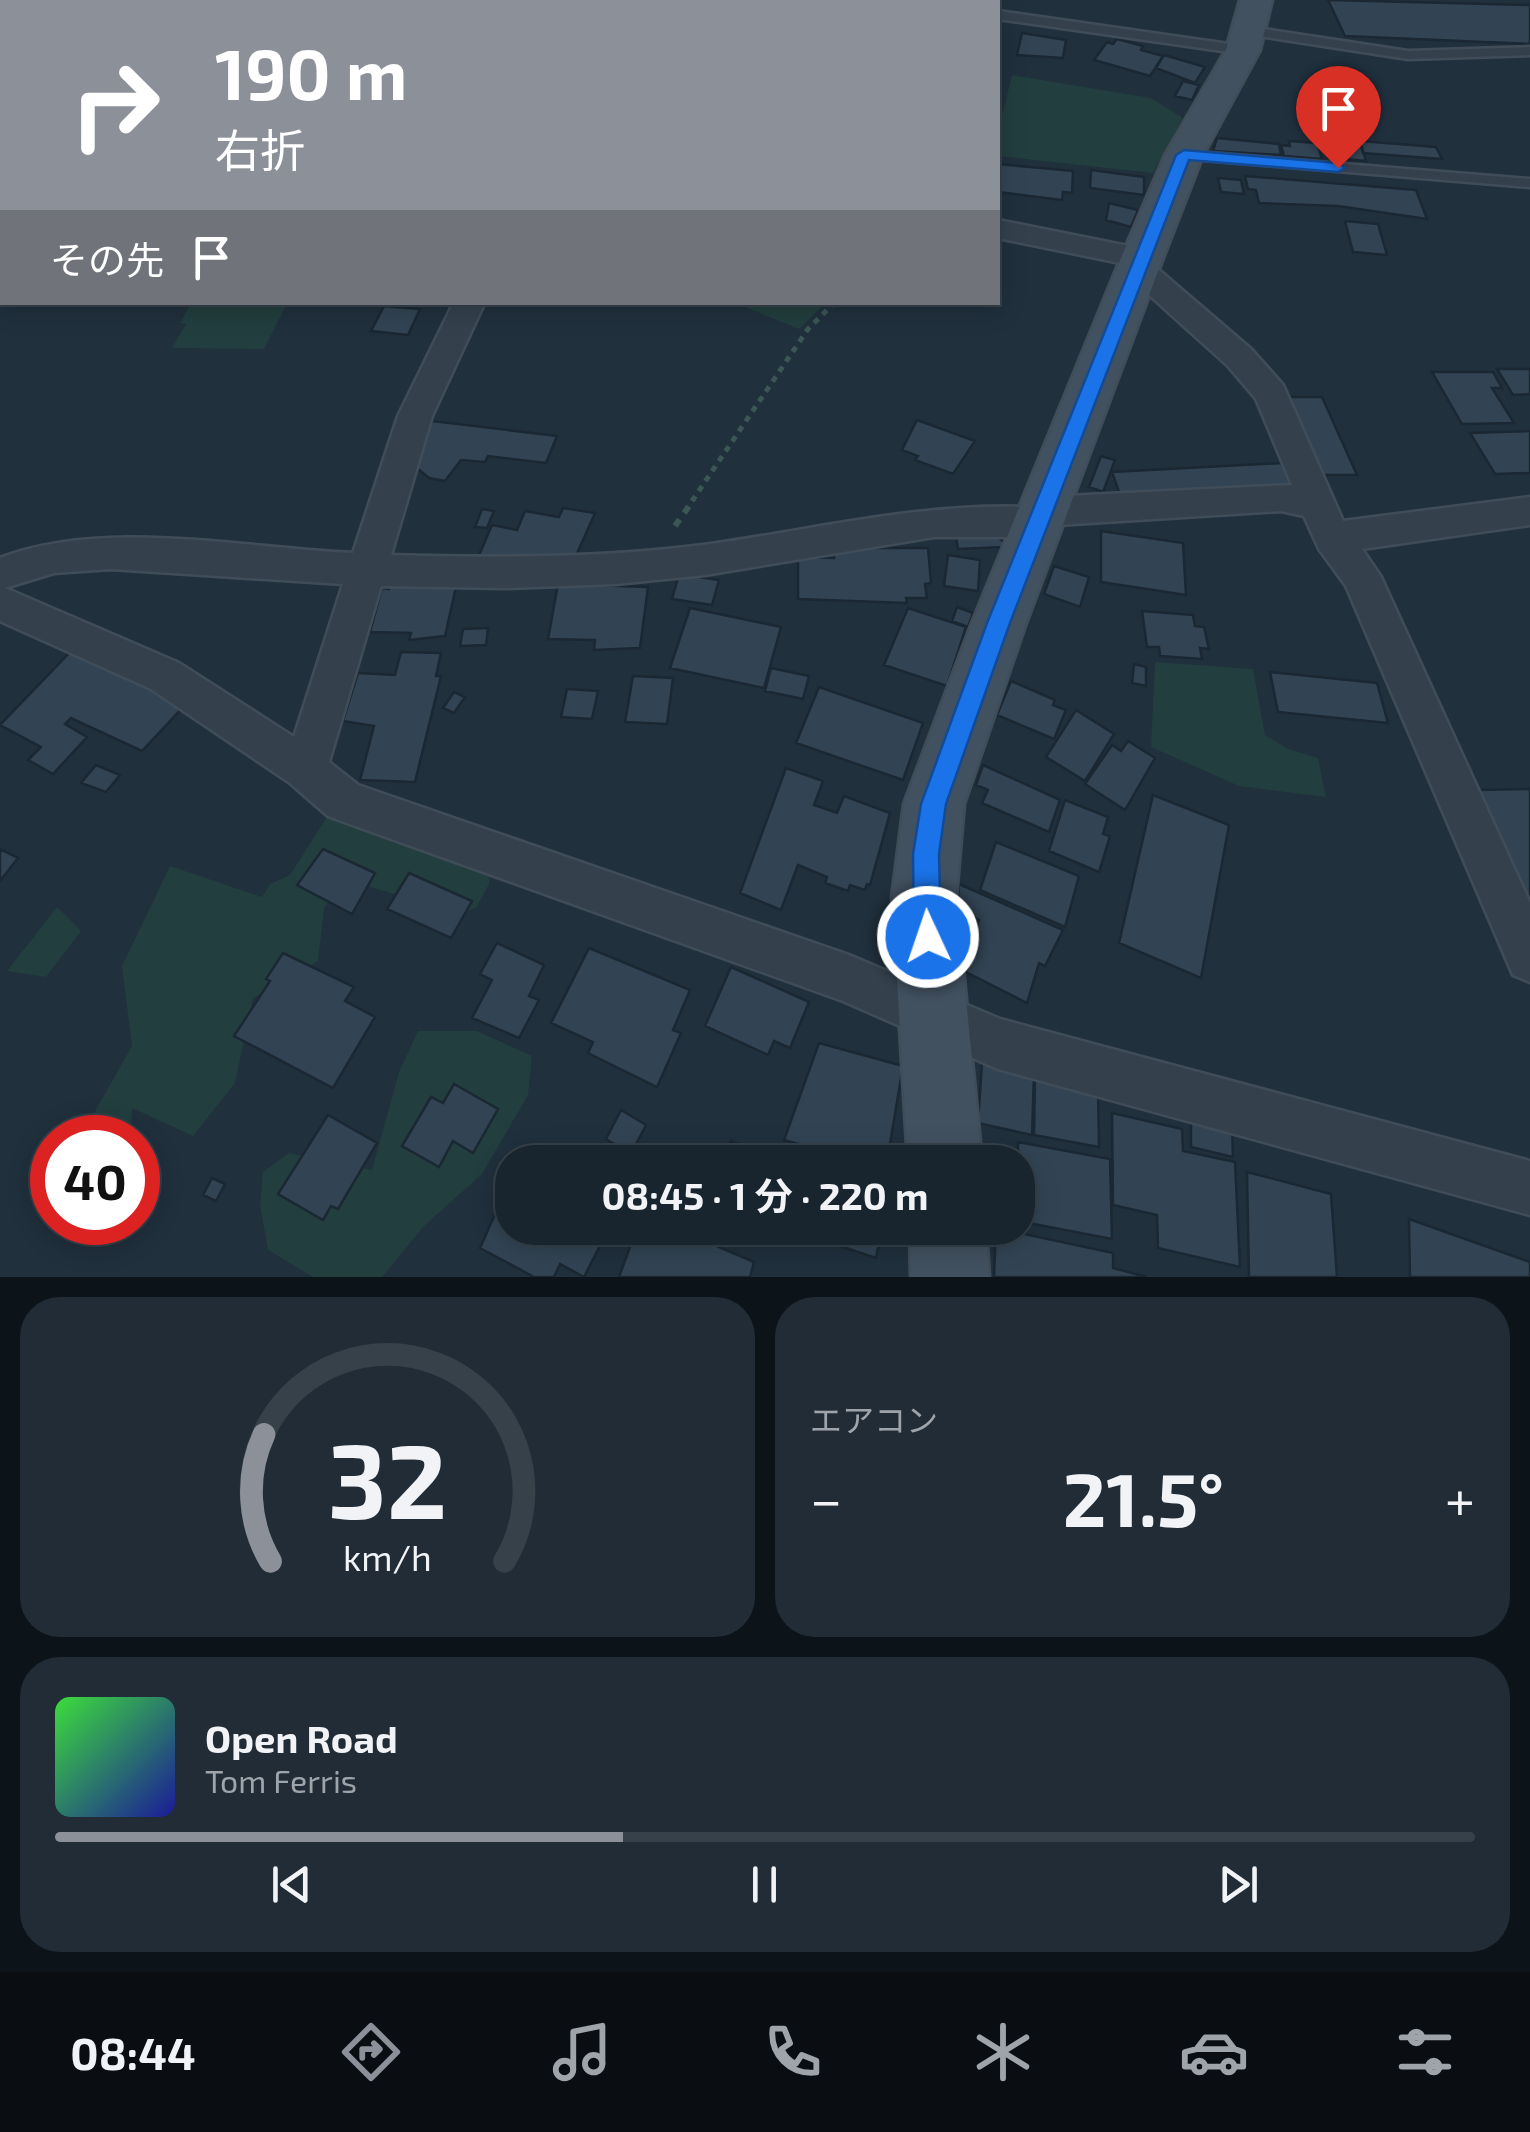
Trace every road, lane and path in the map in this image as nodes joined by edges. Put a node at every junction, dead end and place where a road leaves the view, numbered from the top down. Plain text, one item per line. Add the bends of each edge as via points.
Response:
1 (1000, 15) edge
2 (1250, 27) edge
3 (1530, 51) edge
4 (1184, 155) junction
5 (1530, 183) edge
6 (1000, 229) edge
7 (1140, 264) junction
8 (469, 305) edge
9 (832, 305) edge
10 (1530, 510) edge
11 (1042, 517) junction
12 (1326, 522) junction
13 (650, 565) junction
14 (365, 569) junction
15 (0, 574) edge
16 (0, 603) edge
17 (305, 769) junction
18 (1530, 958) edge
19 (934, 1016) junction
20 (944, 1145) edge
21 (1530, 1188) edge
22 (949, 1245) edge
23 (950, 1277) edge

1 - 2 lane
2 - 3 lane via 1408,55
2 - 4 street
4 - 5 lane
4 - 7 street
6 - 7 street
7 - 11 street
7 - 12 street via 1271,394
8 - 14 street via 415,416
9 - 13 path via 798,344
10 - 12 street
11 - 12 street via 1282,497
11 - 13 street via 937,521
11 - 19 street via 934,804 924,897
12 - 18 street via 1362,577
13 - 14 street via 516,574
14 - 15 street via 145,554 60,557
14 - 17 street
16 - 17 street via 165,676
17 - 19 street via 344,801 849,979
19 - 20 street
19 - 21 street via 998,1044
22 - 23 street

